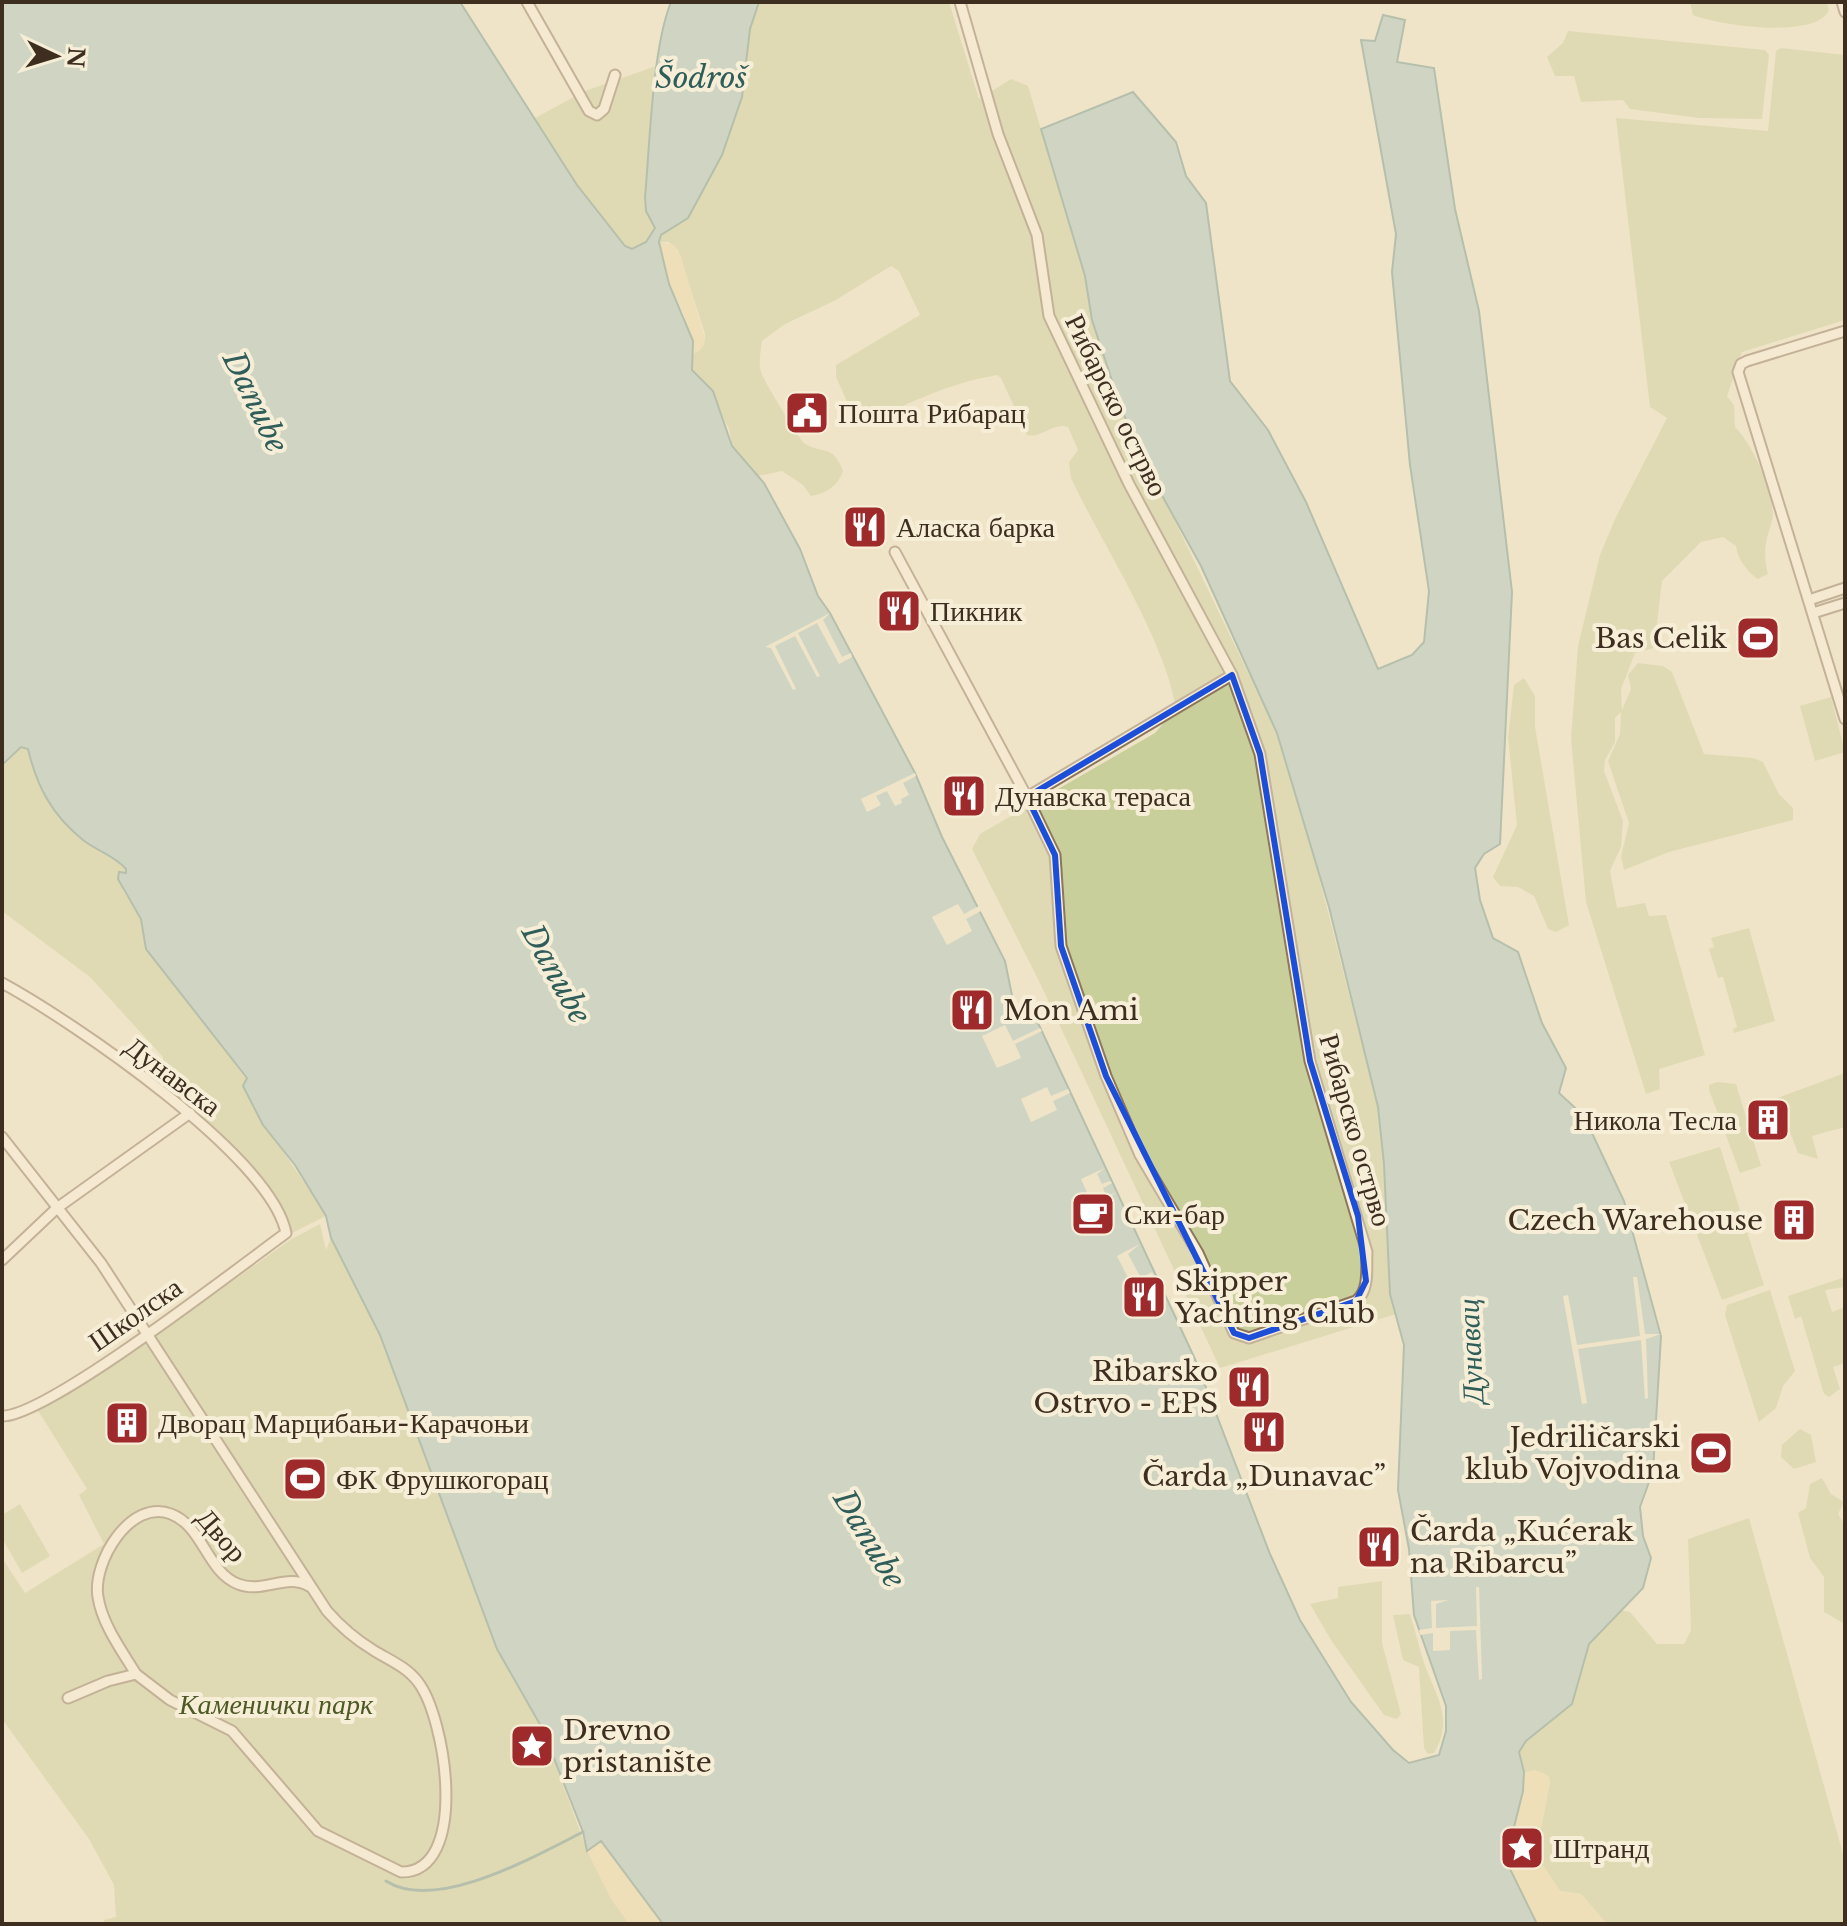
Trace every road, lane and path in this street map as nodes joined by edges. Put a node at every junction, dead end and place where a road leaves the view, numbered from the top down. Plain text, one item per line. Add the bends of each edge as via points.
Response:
1 (527, 2) edge
2 (960, 2) edge
3 (1842, 2) edge
4 (1845, 12) edge
5 (615, 75) dead end
6 (1845, 331) edge
7 (895, 552) dead end
8 (1845, 588) edge
9 (1809, 600) junction
10 (1845, 603) edge
11 (1813, 613) junction
12 (1232, 675) junction
13 (1845, 719) edge
14 (1027, 797) junction
15 (2, 983) edge
16 (190, 1113) junction
17 (2, 1137) edge
18 (57, 1208) junction
19 (286, 1233) joint
20 (2, 1260) edge
21 (146, 1335) junction
22 (2, 1416) edge
23 (309, 1586) junction
24 (136, 1674) junction
25 (68, 1698) dead end

1 - 5 street via 589,111 597,115 604,109
2 - 12 street, Рибарско острво via 998,134 1037,235 1049,316 1129,484
3 - 4 street
6 - 9 street via 1739,368
7 - 14 street
8 - 9 street
9 - 11 street
10 - 11 street
11 - 13 street
12 - 14 street
12 - 14 street, Рибарско острво via 1260,754 1310,1061 1367,1252 1363,1296 1356,1301 1249,1338 1231,1328 1203,1264 1140,1155 1106,1076 1061,946 1055,855
15 - 16 street, Дунавска
16 - 18 street
16 - 19 street, Дунавска via 218,1137 277,1207
17 - 18 street, Двор
18 - 20 street
18 - 21 street, Двор via 101,1263
19 - 21 street, Школска
21 - 22 street, Школска via 25,1411
21 - 23 street, Двор
23 - 24 street, Двор via 294,1581 243,1586 223,1573 178,1517 166,1512 140,1515 119,1534 97,1587 102,1614
23 - 24 street, Двор via 341,1627 412,1674 426,1694 441,1747 446,1811 427,1866 401,1872 318,1831 232,1731 170,1700
24 - 25 street

